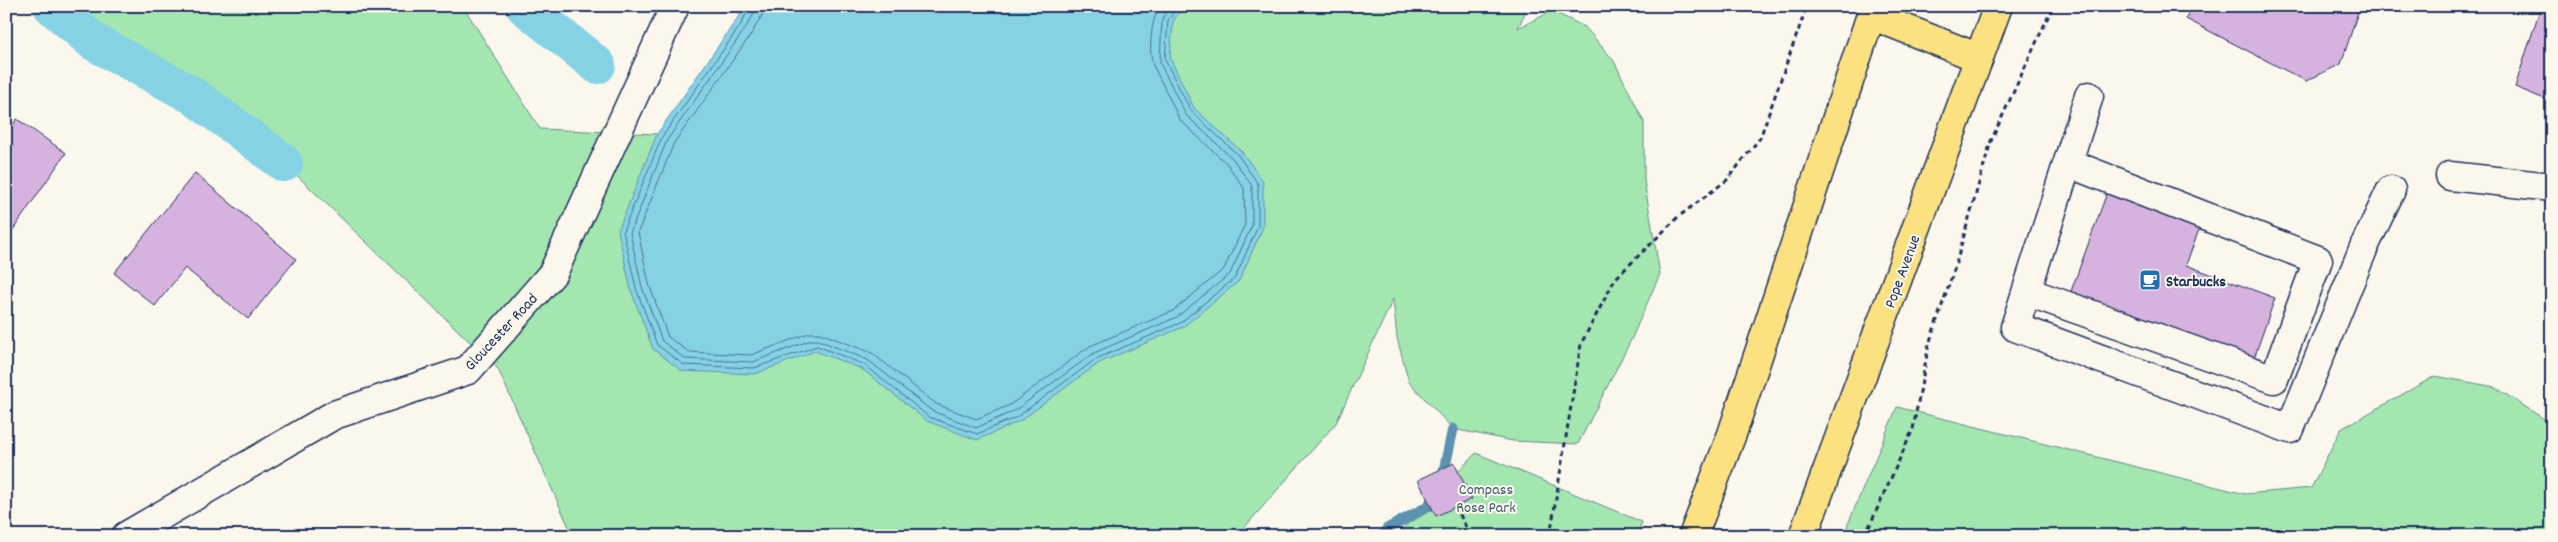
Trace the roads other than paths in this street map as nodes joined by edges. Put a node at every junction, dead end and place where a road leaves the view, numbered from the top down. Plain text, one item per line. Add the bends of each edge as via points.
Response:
1 (675, 6) edge
2 (1998, 6) edge
3 (1872, 10) edge
4 (1979, 58) junction
5 (2089, 96) dead end
6 (2068, 163) junction
7 (2450, 176) dead end
8 (2552, 187) edge
9 (2391, 190) dead end
10 (2028, 292) junction
11 (126, 536) edge
12 (1693, 536) edge
13 (1803, 536) edge

1 - 11 street, Gloucester Road via 553,273 468,370 334,415
2 - 4 main road, Pope Avenue
3 - 4 main road
3 - 12 main road via 1732,434
4 - 13 main road, Pope Avenue
5 - 6 street
6 - 10 street
6 - 10 street via 2318,260 2274,379
7 - 8 street
9 - 10 street via 2364,247 2290,429 2016,326

